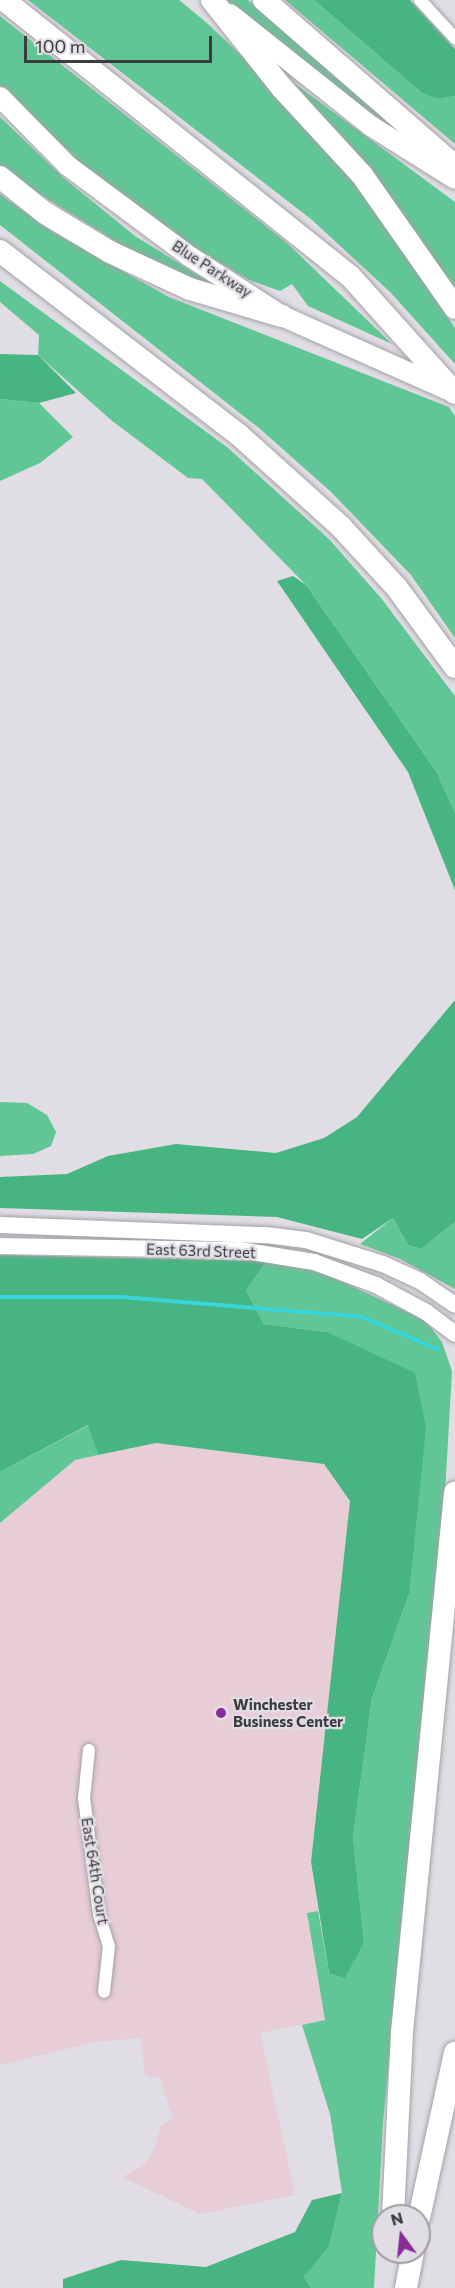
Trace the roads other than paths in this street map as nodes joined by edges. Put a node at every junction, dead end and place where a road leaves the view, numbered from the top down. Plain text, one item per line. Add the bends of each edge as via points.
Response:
1 (4, 0) edge
2 (212, 0) edge
3 (264, 0) edge
4 (420, 0) edge
5 (455, 38) edge
6 (0, 97) edge
7 (455, 166) edge
8 (0, 177) edge
9 (455, 179) edge
10 (0, 251) edge
11 (455, 308) edge
12 (282, 316) junction
13 (455, 393) edge
14 (455, 667) edge
15 (0, 1225) edge
16 (0, 1246) edge
17 (455, 1305) edge
18 (455, 1334) edge
19 (455, 1493) edge
20 (89, 1750) dead end
21 (104, 1992) dead end
22 (455, 2053) edge
23 (394, 2204) edge
24 (422, 2204) edge
25 (403, 2264) edge
26 (410, 2264) edge
27 (406, 2285) edge

1 - 13 highway via 350,276
2 - 9 highway via 371,126
2 - 11 highway via 282,88 363,174
3 - 7 highway
4 - 5 street
6 - 12 highway, Blue Parkway via 68,166 189,256
8 - 12 highway via 45,213 110,252 190,289
10 - 14 highway via 239,435 341,527 397,588
12 - 13 highway, Blue Parkway
15 - 17 main road, East 63rd Street via 266,1235 306,1240 383,1264 420,1281
16 - 18 main road, East 63rd Street via 240,1250 314,1262 376,1286 426,1312
19 - 23 highway via 402,2032
20 - 21 street, East 64th Court via 84,1798 99,1914 109,1946
22 - 24 highway
25 - 27 highway
26 - 27 highway

